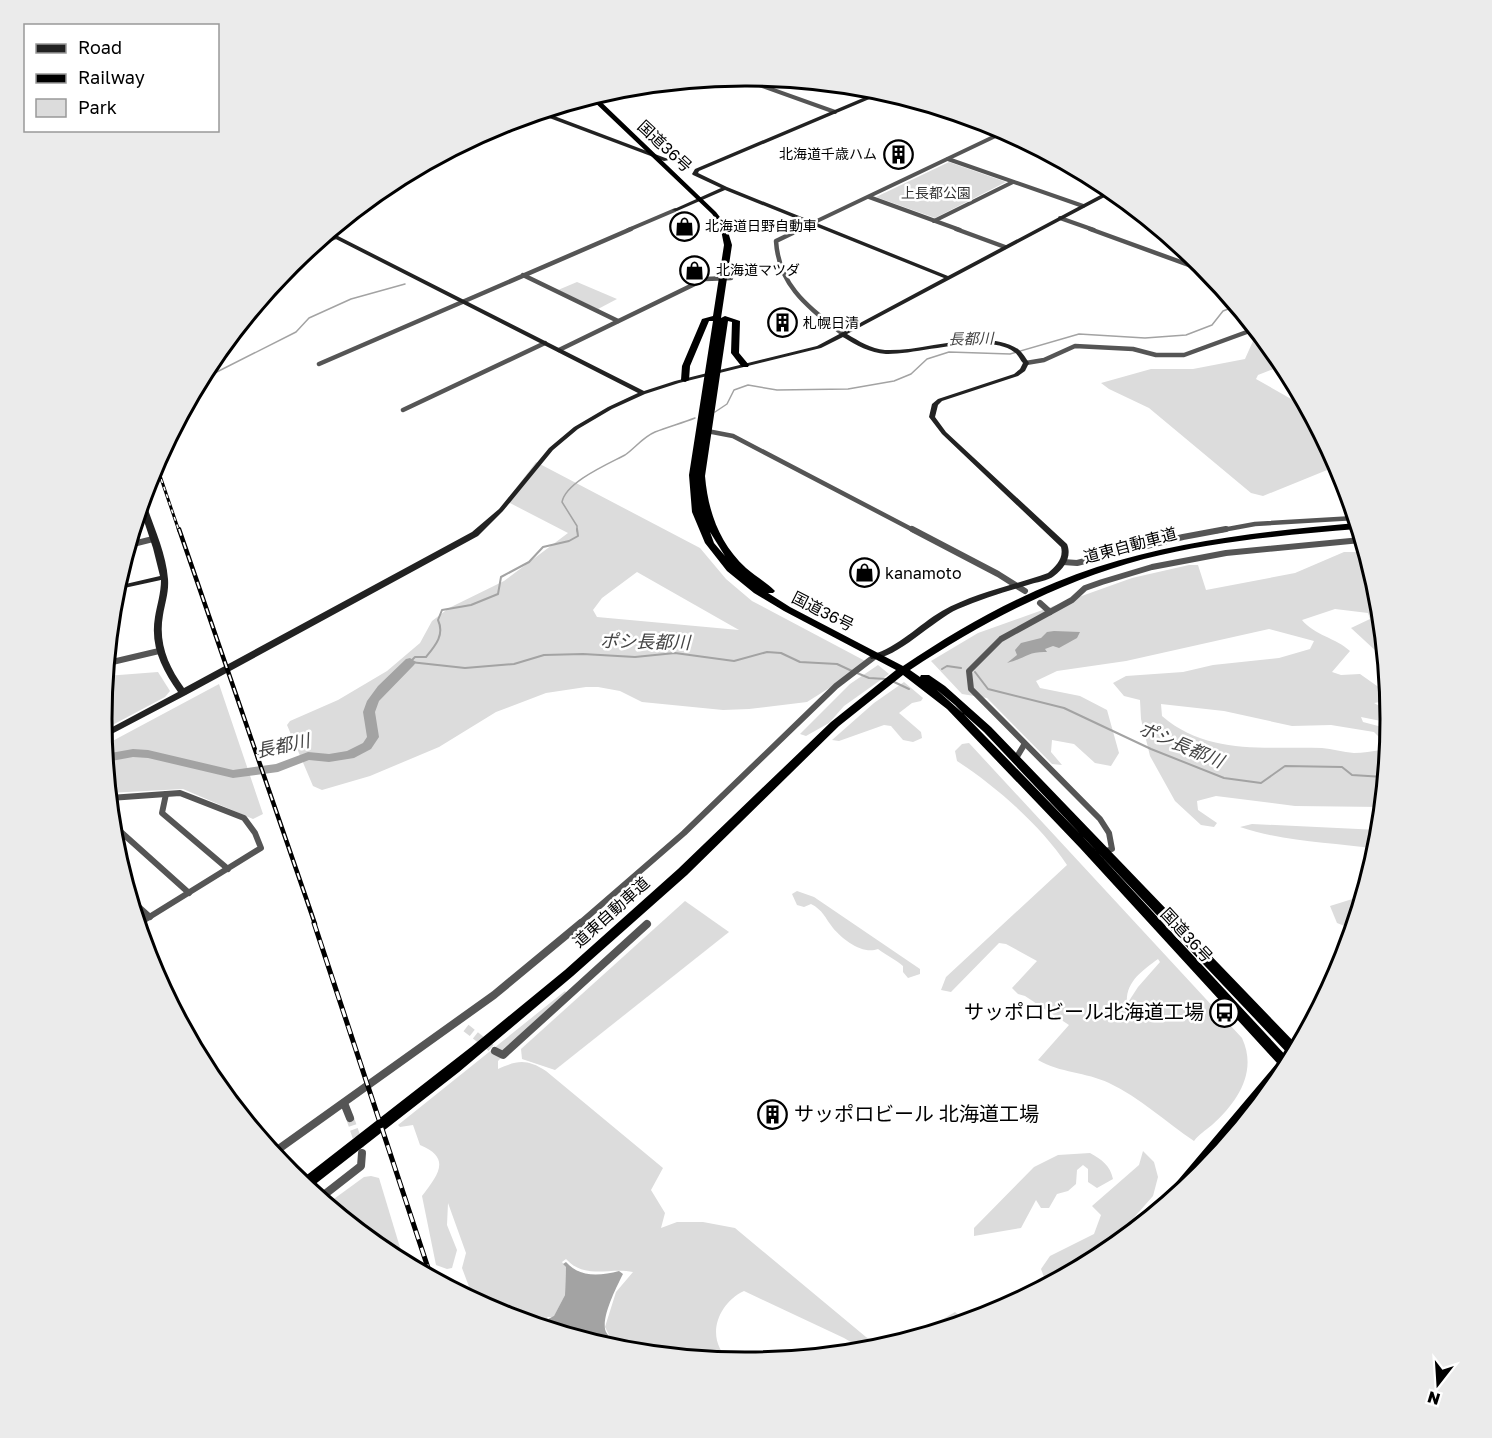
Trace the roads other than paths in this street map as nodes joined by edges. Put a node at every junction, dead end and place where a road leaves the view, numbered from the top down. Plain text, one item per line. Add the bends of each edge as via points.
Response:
1 (763, 86) edge
2 (868, 98) edge
3 (603, 102) edge
4 (599, 103) edge
5 (835, 112) junction
6 (550, 117) edge
7 (994, 137) edge
8 (661, 159) junction
9 (948, 159) junction
10 (1013, 182) junction
11 (725, 188) junction
12 (1103, 196) edge
13 (702, 197) junction
14 (869, 197) junction
15 (1083, 206) junction
16 (675, 210) joint
17 (1060, 218) junction
18 (934, 221) junction
19 (812, 224) junction
20 (336, 237) edge
21 (1005, 248) junction
22 (1187, 264) edge
23 (524, 276) junction
24 (727, 278) junction
25 (948, 279) junction
26 (464, 301) junction
27 (721, 318) junction
28 (618, 321) junction
29 (1248, 332) edge
30 (844, 335) junction
31 (545, 343) junction
32 (559, 350) junction
33 (1021, 357) junction
34 (319, 364) dead end
35 (745, 365) junction
36 (685, 380) junction
37 (643, 393) junction
38 (403, 410) dead end
39 (707, 431) junction
40 (146, 516) edge
41 (1347, 518) edge
42 (1350, 527) edge
43 (1351, 533) edge
44 (153, 539) junction
45 (1354, 541) edge
46 (138, 543) edge
47 (1063, 562) junction
48 (164, 577) junction
49 (128, 583) edge
50 (1022, 588) junction
51 (1040, 603) dead end
52 (1050, 612) junction
53 (159, 651) junction
54 (930, 653) junction
55 (880, 655) junction
56 (116, 661) edge
57 (183, 693) junction
58 (113, 730) edge
59 (1024, 745) junction
60 (1015, 760) junction
61 (166, 794) junction
62 (118, 798) edge
63 (124, 834) edge
64 (1106, 851) junction
65 (228, 869) junction
66 (189, 893) junction
67 (142, 910) edge
68 (150, 917) junction
69 (145, 920) edge
70 (647, 924) dead end
71 (459, 1022) junction
72 (466, 1028) tunnel mouth
73 (1289, 1046) edge
74 (495, 1051) dead end
75 (1282, 1057) edge
76 (344, 1103) junction
77 (350, 1118) tunnel mouth
78 (280, 1148) edge
79 (362, 1153) dead end
80 (311, 1179) edge
81 (326, 1193) edge

1 - 5 street
2 - 5 street
3 - 8 highway, 国道36号
4 - 8 highway, 国道36号
5 - 11 street via 697,170 698,177
6 - 8 street
7 - 9 street
8 - 13 highway, 国道36号
9 - 10 street
9 - 14 street
10 - 15 street
10 - 18 street
11 - 13 street
11 - 19 street
12 - 15 street
13 - 16 street
13 - 24 highway, 国道36号 via 723,225 728,244
14 - 18 street
14 - 19 street
15 - 17 street
16 - 23 street
17 - 21 street
17 - 22 street
18 - 21 street
19 - 25 street
19 - 30 street via 776,241 778,268 810,307
20 - 26 street
21 - 25 street
23 - 26 street
23 - 28 street
24 - 27 highway, 国道36号
24 - 28 street via 705,279
25 - 30 street
26 - 31 street
26 - 34 street
27 - 35 highway via 735,321 735,353
27 - 36 highway via 706,319 686,366
27 - 39 highway, 国道36号
27 - 55 highway, 国道36号 via 693,475 692,496 700,524 728,567 754,589 785,610
28 - 32 street
29 - 33 street via 1184,355 1075,346 1044,360
30 - 33 street via 866,348 886,352 976,341 993,343
30 - 35 street via 819,346
31 - 32 street
31 - 38 street
32 - 37 street
33 - 47 street via 1023,370 1016,375 940,400 932,417 1064,546
35 - 36 street
36 - 37 street
37 - 57 street via 594,417 558,443 501,510 475,534
39 - 50 street via 733,436
39 - 55 highway, 国道36号 via 701,495 705,516 717,540 762,587
40 - 44 street
41 - 47 street via 1255,524 1077,563
42 - 54 highway, 道東自動車道 via 1246,537 1141,558 1065,582
43 - 54 highway, 道東自動車道 via 1250,543 1118,571 1027,604
44 - 46 street
44 - 48 street
45 - 52 street via 1283,546 1152,567 1085,588
47 - 50 street via 1052,575
48 - 49 street
48 - 53 street via 157,628
50 - 55 street via 953,608
51 - 52 street
52 - 59 street via 1001,639 969,670 971,689
53 - 56 street
53 - 57 street
54 - 80 highway, 道東自動車道 via 864,700 811,746 725,832 573,970
55 - 60 highway, 国道36号 via 934,683
55 - 71 street via 836,686 629,882
55 - 75 highway, 国道36号 via 929,688 976,730
57 - 58 street
59 - 60 street
59 - 64 street via 1100,819 1112,841 1112,849
60 - 64 highway, 国道36号
61 - 62 street
61 - 65 street via 162,813
61 - 65 street via 180,793 244,818 261,848
63 - 66 street
64 - 73 highway, 国道36号
65 - 66 street
66 - 68 street
67 - 68 street
68 - 69 street
70 - 74 street via 503,1055
71 - 72 street
71 - 76 street
76 - 77 street
76 - 78 street
79 - 81 street via 361,1166

